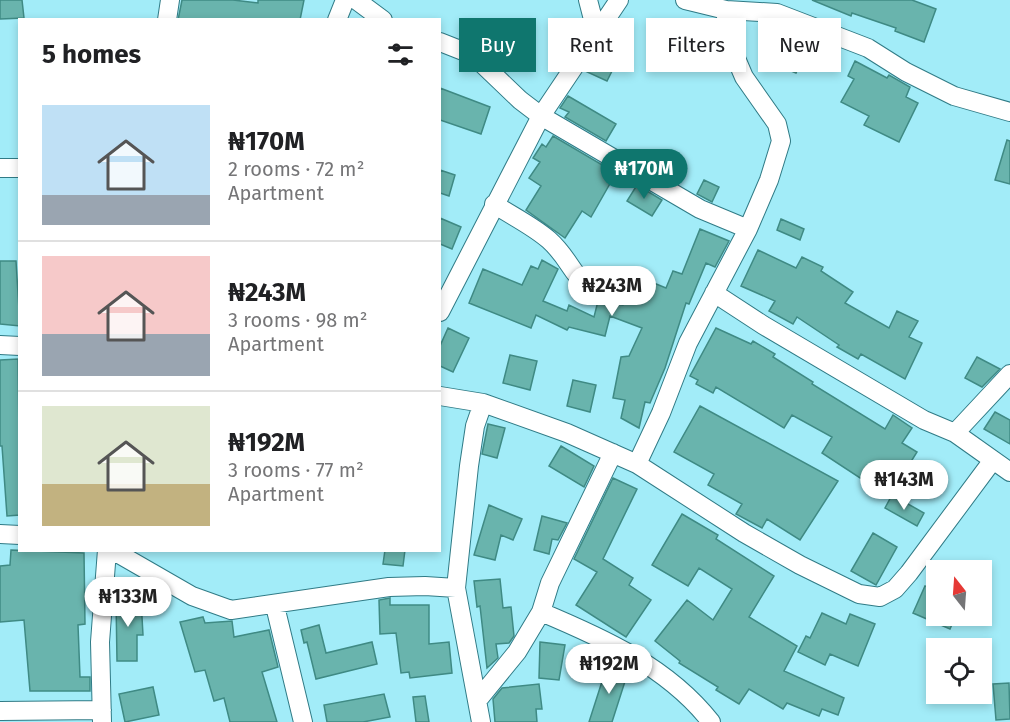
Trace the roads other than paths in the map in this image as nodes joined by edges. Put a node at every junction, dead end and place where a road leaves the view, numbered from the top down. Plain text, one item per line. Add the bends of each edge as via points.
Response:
1 (170, 0) edge
2 (345, 0) edge
3 (356, 0) edge
4 (588, 0) edge
5 (619, 0) edge
6 (685, 0) edge
7 (781, 7) edge
8 (726, 10) junction
9 (167, 18) edge
10 (338, 18) edge
11 (380, 18) edge
12 (593, 18) edge
13 (606, 18) edge
14 (441, 42) edge
15 (569, 72) edge
16 (1010, 112) edge
17 (541, 116) junction
18 (0, 168) edge
19 (18, 168) edge
20 (494, 204) junction
21 (748, 229) junction
22 (615, 292) dead end
23 (714, 293) junction
24 (441, 310) edge
25 (0, 345) edge
26 (18, 346) edge
27 (1010, 374) edge
28 (441, 396) edge
29 (483, 403) junction
30 (955, 433) junction
31 (613, 453) junction
32 (993, 460) junction
33 (637, 464) junction
34 (1010, 472) edge
35 (0, 534) edge
36 (18, 535) edge
37 (107, 552) edge
38 (116, 552) edge
39 (456, 588) junction
40 (275, 606) junction
41 (541, 612) junction
42 (477, 701) junction
43 (0, 711) edge
44 (102, 716) edge
45 (303, 722) edge
46 (481, 722) edge
47 (711, 722) edge

1 - 9 street
2 - 10 street
3 - 11 street
4 - 12 street
5 - 13 street
6 - 8 street
7 - 8 street
7 - 16 street via 868,48 954,96
8 - 21 street via 726,35 744,76 777,124 781,141
14 - 17 street via 473,55
15 - 17 street
17 - 20 street
17 - 21 street via 700,209
18 - 19 street
20 - 22 street via 547,238 582,283 594,290
20 - 24 street
21 - 23 street
23 - 30 street via 924,420
23 - 33 street via 688,343
25 - 26 street
27 - 30 street
28 - 29 street
29 - 31 street
29 - 39 street via 469,466
30 - 32 street
31 - 33 street
31 - 41 street via 550,583
32 - 33 street via 909,573 895,589 880,597 859,594 800,565
32 - 34 street
35 - 36 street
37 - 44 street via 100,642
38 - 40 street via 213,606 231,610
39 - 40 street via 389,587
39 - 42 street
40 - 45 street
41 - 42 street via 517,652
41 - 47 street via 584,630 659,672
42 - 46 street
43 - 44 street

